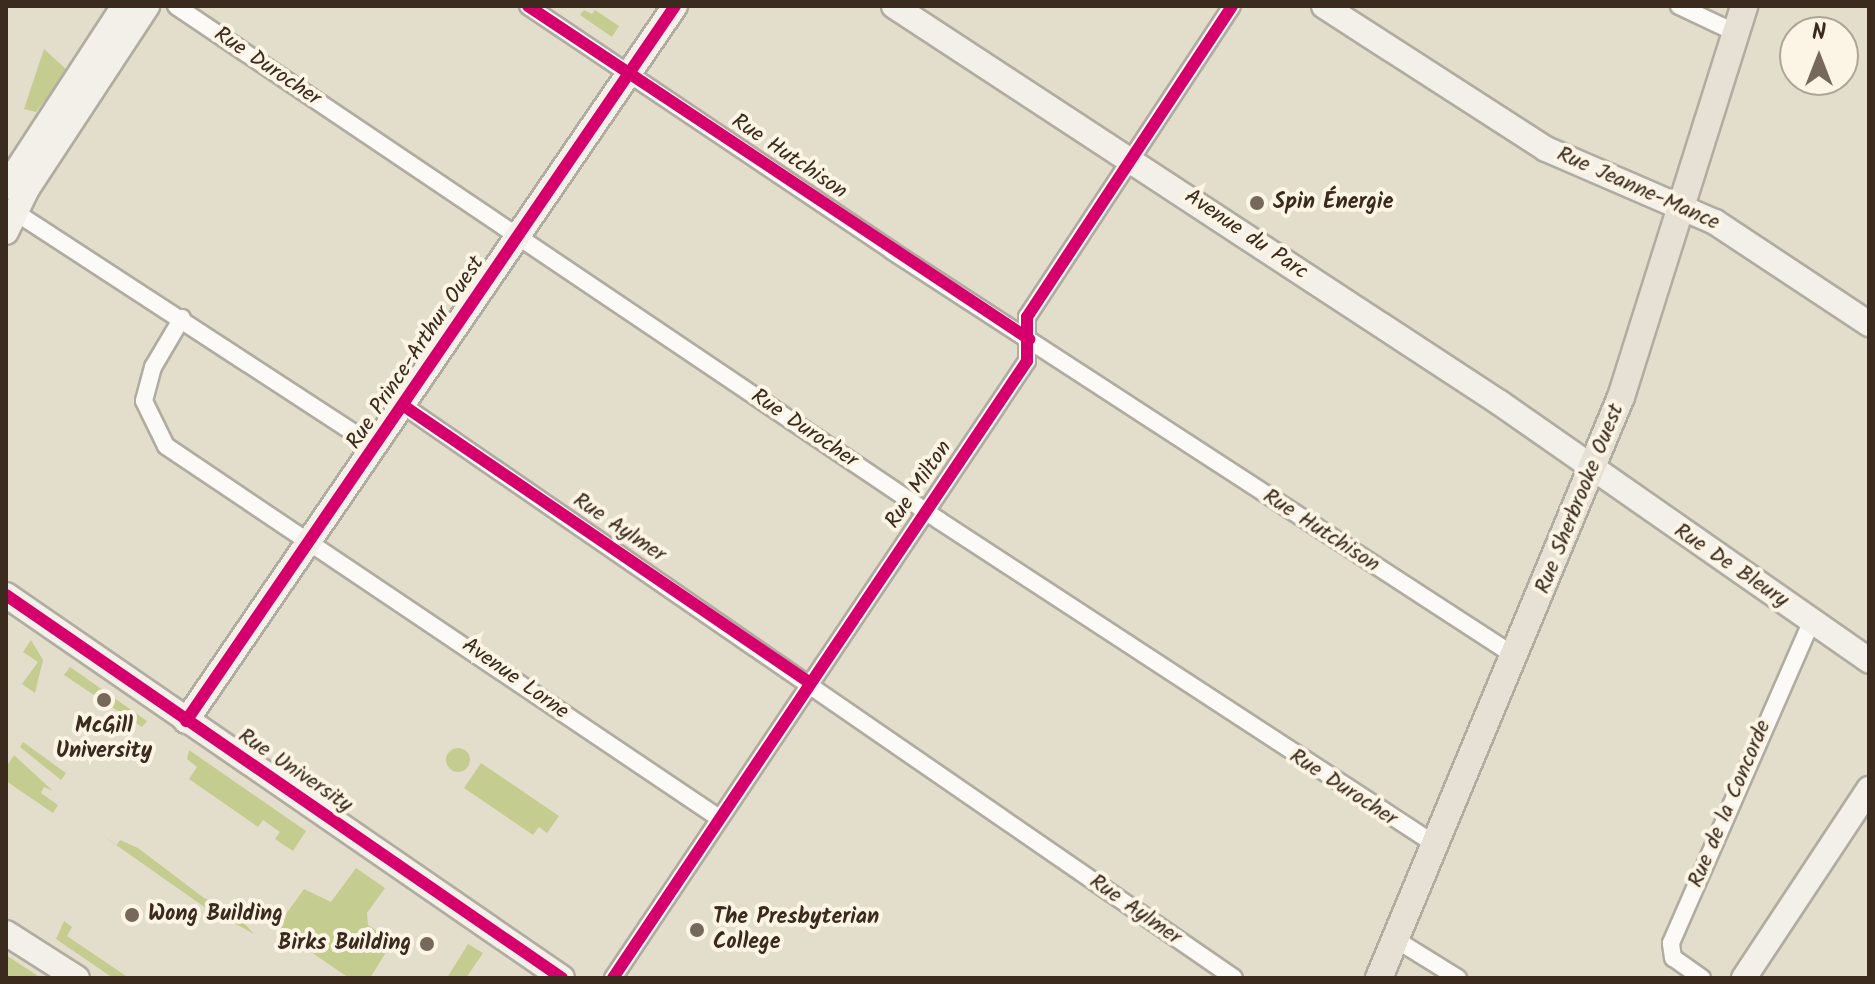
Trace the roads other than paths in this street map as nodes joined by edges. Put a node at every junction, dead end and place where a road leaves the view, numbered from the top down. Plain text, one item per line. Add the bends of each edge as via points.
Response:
1 (124, 6) edge
2 (147, 6) edge
3 (176, 6) edge
4 (528, 6) edge
5 (675, 6) edge
6 (894, 6) edge
7 (1232, 6) edge
8 (1324, 6) edge
9 (1679, 6) edge
10 (1744, 6) edge
11 (1736, 33) junction
12 (630, 73) junction
13 (1131, 158) junction
14 (6, 187) edge
15 (1683, 210) junction
16 (9, 217) edge
17 (520, 237) junction
18 (182, 318) junction
19 (1869, 324) edge
20 (1029, 339) junction
21 (404, 406) junction
22 (376, 447) junction
23 (1593, 471) junction
24 (925, 510) junction
25 (311, 541) junction
26 (6, 595) edge
27 (1812, 621) junction
28 (1515, 656) junction
29 (1869, 660) edge
30 (810, 683) junction
31 (186, 721) junction
32 (1869, 789) edge
33 (719, 818) junction
34 (1436, 845) junction
35 (6, 933) edge
36 (1395, 939) junction
37 (77, 978) edge
38 (562, 978) edge
39 (613, 978) edge
40 (1234, 978) edge
41 (1379, 978) edge
42 (1458, 978) edge
43 (1702, 978) edge
44 (1744, 978) edge

1 - 14 street
2 - 16 street
3 - 17 street, Rue Durocher
4 - 12 street, Rue Hutchison
5 - 12 street, Rue Prince-Arthur Ouest
6 - 13 street, Avenue du Parc
7 - 13 street, Rue Milton
8 - 15 street, Rue Jeanne-Mance via 1546,149
9 - 11 street
10 - 11 main road, Rue Sherbrooke Ouest
11 - 15 main road, Rue Sherbrooke Ouest
12 - 17 street, Rue Prince-Arthur Ouest
12 - 20 street, Rue Hutchison
13 - 20 street, Rue Milton via 1027,317
13 - 23 street, Avenue du Parc via 1522,418
15 - 19 street, Rue Jeanne-Mance via 1726,228
15 - 23 main road, Rue Sherbrooke Ouest
16 - 18 street
17 - 21 street, Rue Prince-Arthur Ouest
17 - 24 street, Rue Durocher
18 - 22 street
18 - 25 street, Avenue Lorne via 148,379 144,401 157,435
20 - 24 street, Rue Milton via 1027,361
20 - 28 street, Rue Hutchison
21 - 22 street, Rue Prince-Arthur Ouest
21 - 30 street, Rue Aylmer
22 - 25 street, Rue Prince-Arthur Ouest
23 - 27 street, Rue De Bleury
23 - 28 main road, Rue Sherbrooke Ouest
24 - 30 street, Rue Milton
24 - 34 street, Rue Durocher
25 - 31 street, Rue Prince-Arthur Ouest
25 - 33 street, Avenue Lorne
26 - 31 street, Rue University
27 - 29 street, Rue De Bleury
27 - 43 street, Rue de la Concorde via 1671,943 1673,958
28 - 34 main road, Rue Sherbrooke Ouest
30 - 33 street, Rue Milton
30 - 40 street, Rue Aylmer
31 - 38 street, Rue University
32 - 44 street
33 - 39 street, Rue Milton
34 - 36 main road, Rue Sherbrooke Ouest
35 - 37 street
36 - 41 main road, Rue Sherbrooke Ouest
36 - 42 street

